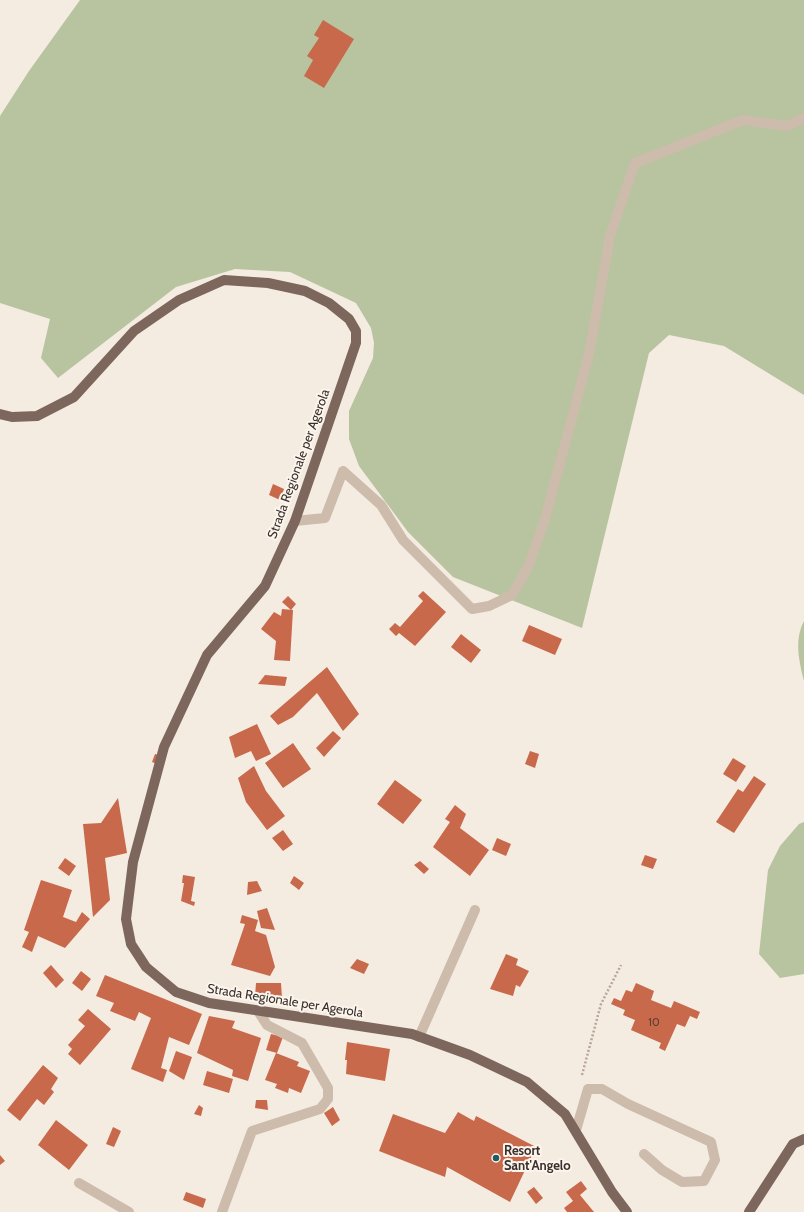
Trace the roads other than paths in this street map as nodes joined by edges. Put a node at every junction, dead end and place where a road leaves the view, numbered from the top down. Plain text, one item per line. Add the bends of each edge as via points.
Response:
1 (804, 118) edge
2 (0, 414) edge
3 (296, 521) junction
4 (475, 910) dead end
5 (258, 1011) junction
6 (419, 1037) junction
7 (576, 1130) junction
8 (804, 1139) edge
9 (644, 1154) dead end
10 (78, 1183) dead end
11 (128, 1212) edge
12 (222, 1212) edge
13 (627, 1212) edge
14 (749, 1212) edge

1 - 3 street via 788,126 743,120 635,163 610,236 589,354 559,474 529,565 512,595 489,606 472,609 403,540 381,505 343,471 325,518
2 - 3 main road, Strada Regionale per Agerola via 37,416 74,398 134,331 179,300 224,280 268,283 305,291 330,303 349,319 356,331 356,343
3 - 5 main road, Strada Regionale per Agerola via 265,586 207,655 164,747 133,862 126,919 131,944 146,968 176,992 209,1003
4 - 6 street
5 - 6 main road, Strada Regionale per Agerola
5 - 12 street via 267,1025 302,1042 328,1088 328,1099 320,1109 252,1132
6 - 7 main road, Strada Regionale per Agerola via 470,1055 527,1082 565,1114
7 - 9 street via 588,1089 602,1089 628,1104 711,1142 715,1160 704,1181 682,1182 662,1170
7 - 13 main road, Strada Regionale per Agerola via 612,1192
8 - 14 main road via 793,1144
10 - 11 street

